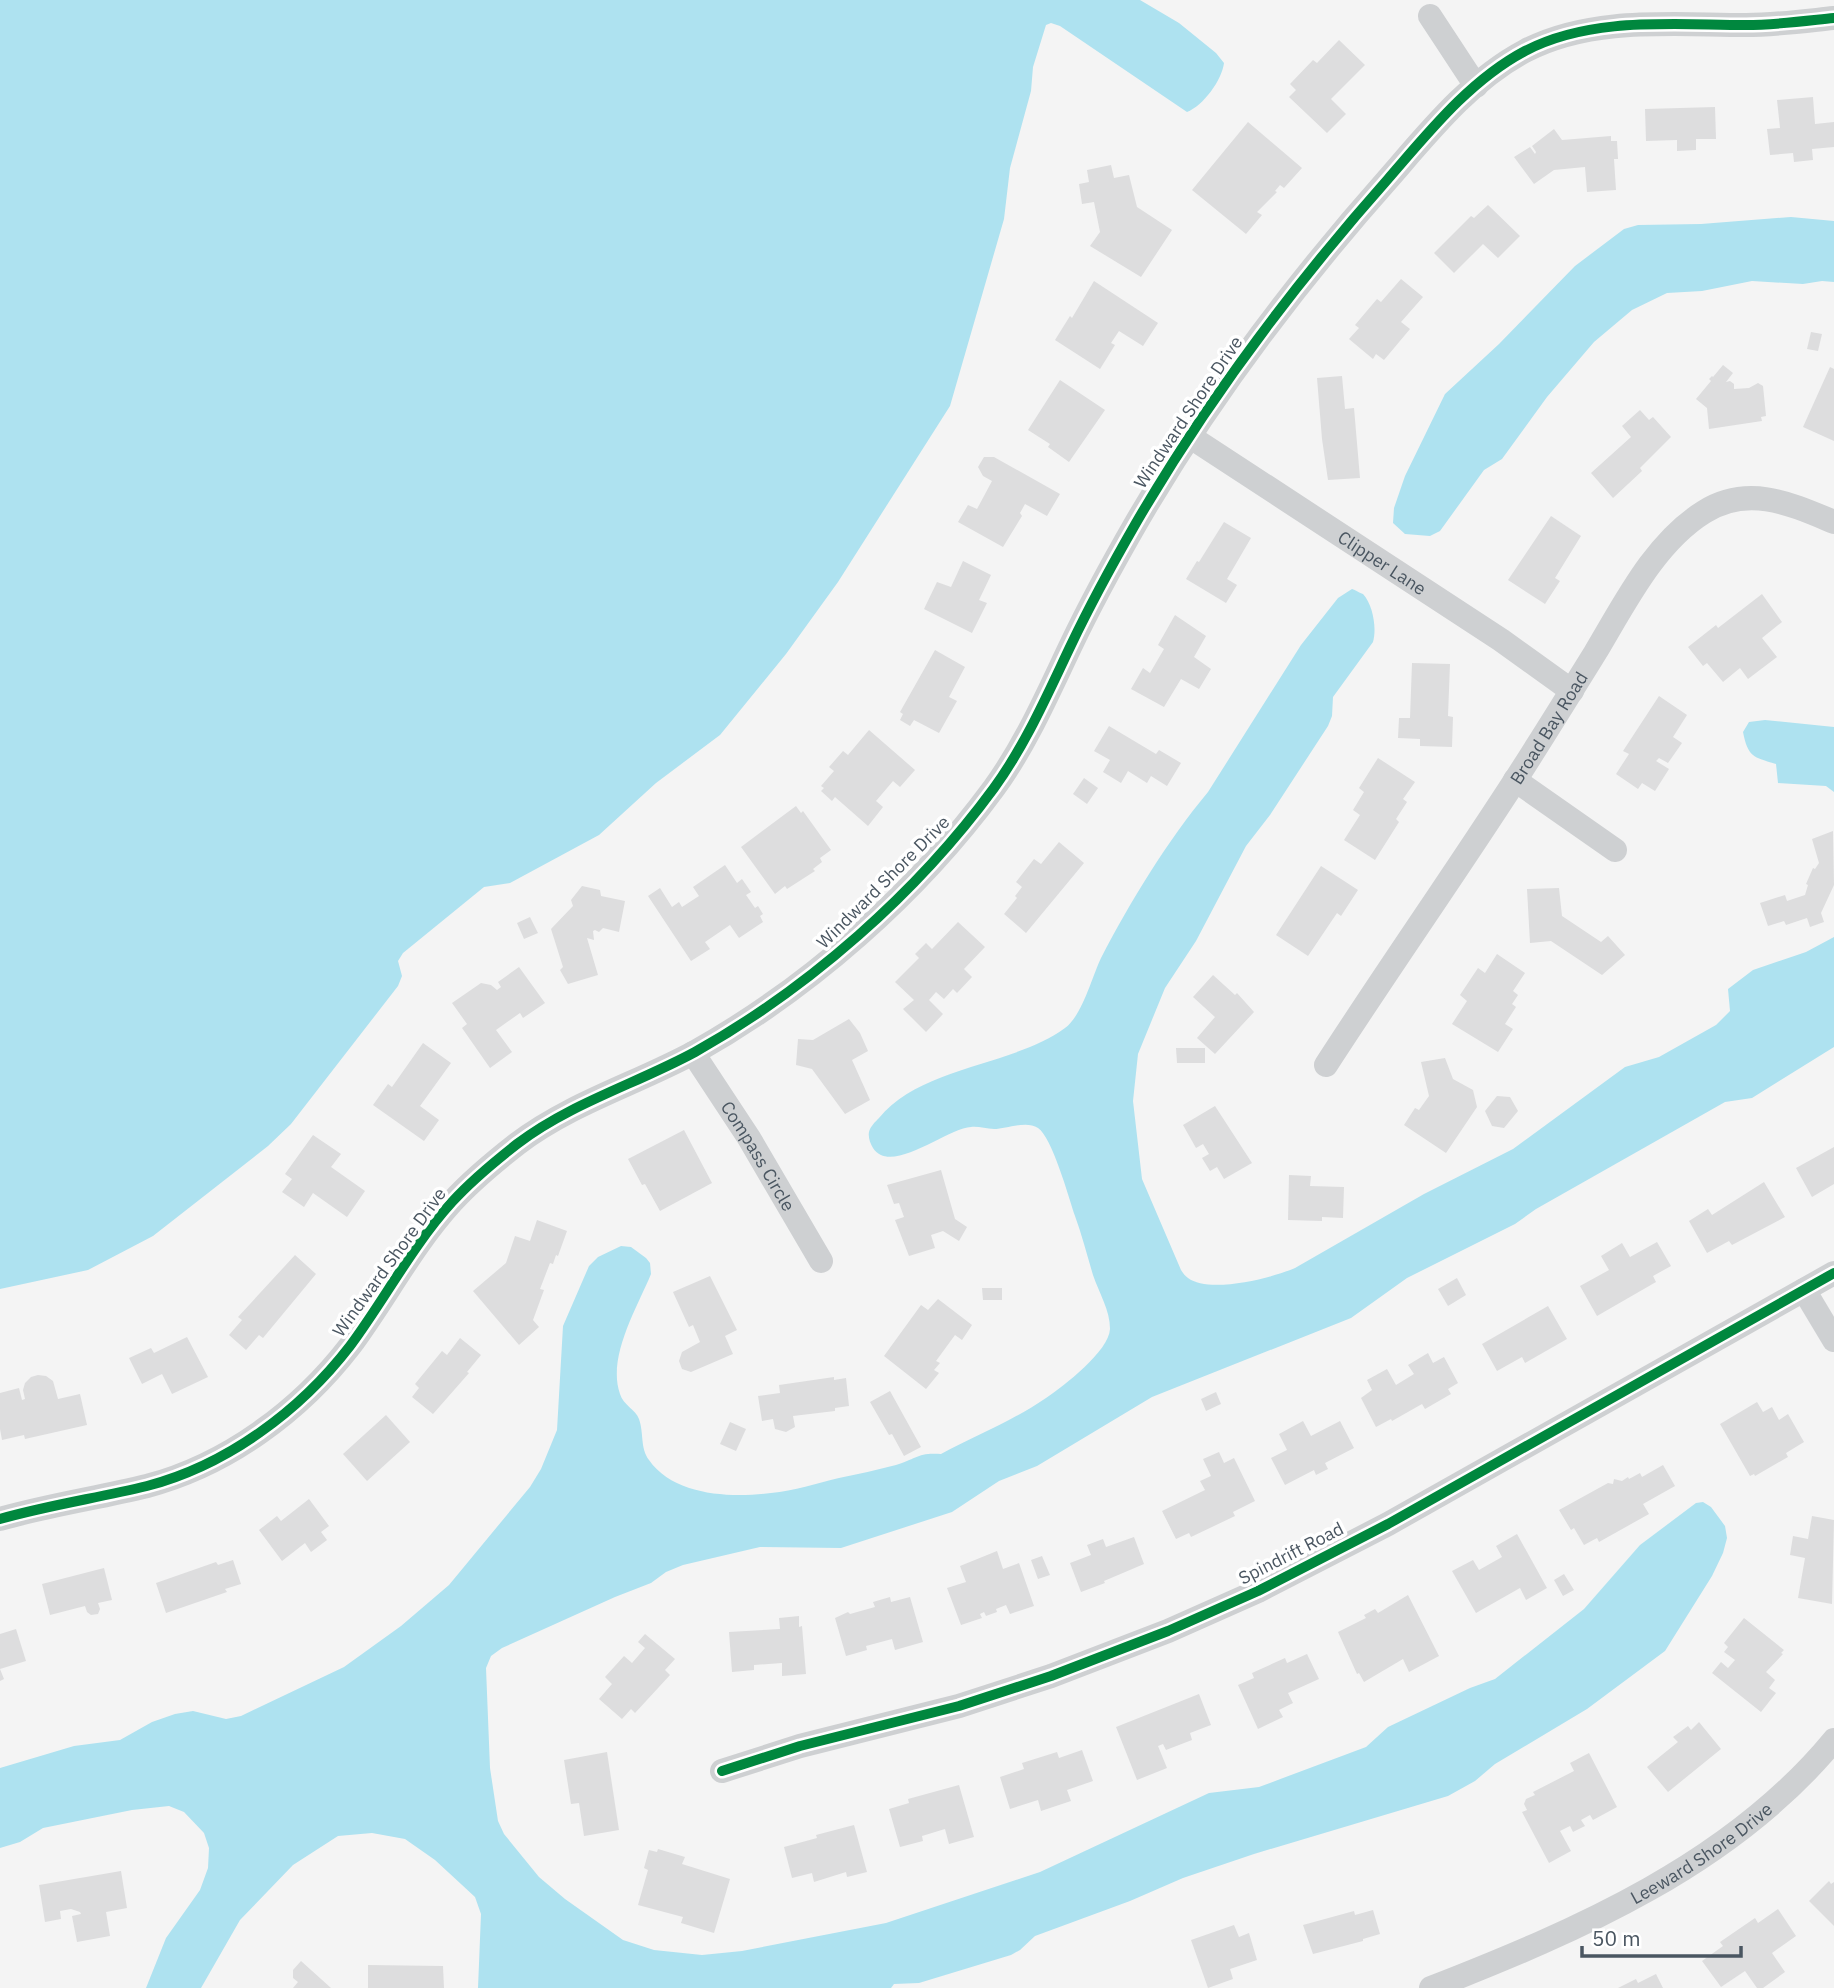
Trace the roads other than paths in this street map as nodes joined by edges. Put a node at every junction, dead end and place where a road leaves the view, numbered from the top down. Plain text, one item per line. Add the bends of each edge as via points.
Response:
1 (1430, 16) dead end
2 (1834, 18) edge
3 (1476, 86) junction
4 (1189, 436) junction
5 (1834, 522) edge
6 (1572, 691) junction
7 (1515, 780) junction
8 (1615, 850) dead end
9 (693, 1053) junction
10 (1325, 1065) dead end
11 (821, 1261) dead end
12 (1834, 1272) edge
13 (1804, 1290) junction
14 (1834, 1340) edge
15 (0, 1519) edge
16 (1834, 1740) edge
17 (722, 1770) dead end
18 (1431, 1988) edge

1 - 3 street
2 - 3 street, Windward Shore Drive via 1778,24 1636,25 1559,37 1529,49
3 - 4 street, Windward Shore Drive via 1300,280
4 - 6 street, Clipper Lane
4 - 9 street, Windward Shore Drive via 1093,600 1029,732 996,785 917,877 818,971
5 - 6 street, Broad Bay Road via 1765,497 1742,498 1705,511 1685,526 1637,585
6 - 7 street, Broad Bay Road
7 - 8 street
7 - 10 street, Broad Bay Road
9 - 11 street, Compass Circle
9 - 15 street, Windward Shore Drive via 562,1114 484,1171 450,1204 351,1345 293,1406 256,1435 172,1478
12 - 13 street, Spindrift Road
13 - 14 street
13 - 17 street, Spindrift Road via 1388,1524 1168,1631 986,1697
16 - 18 street, Leeward Shore Drive via 1788,1788 1687,1867 1580,1925

